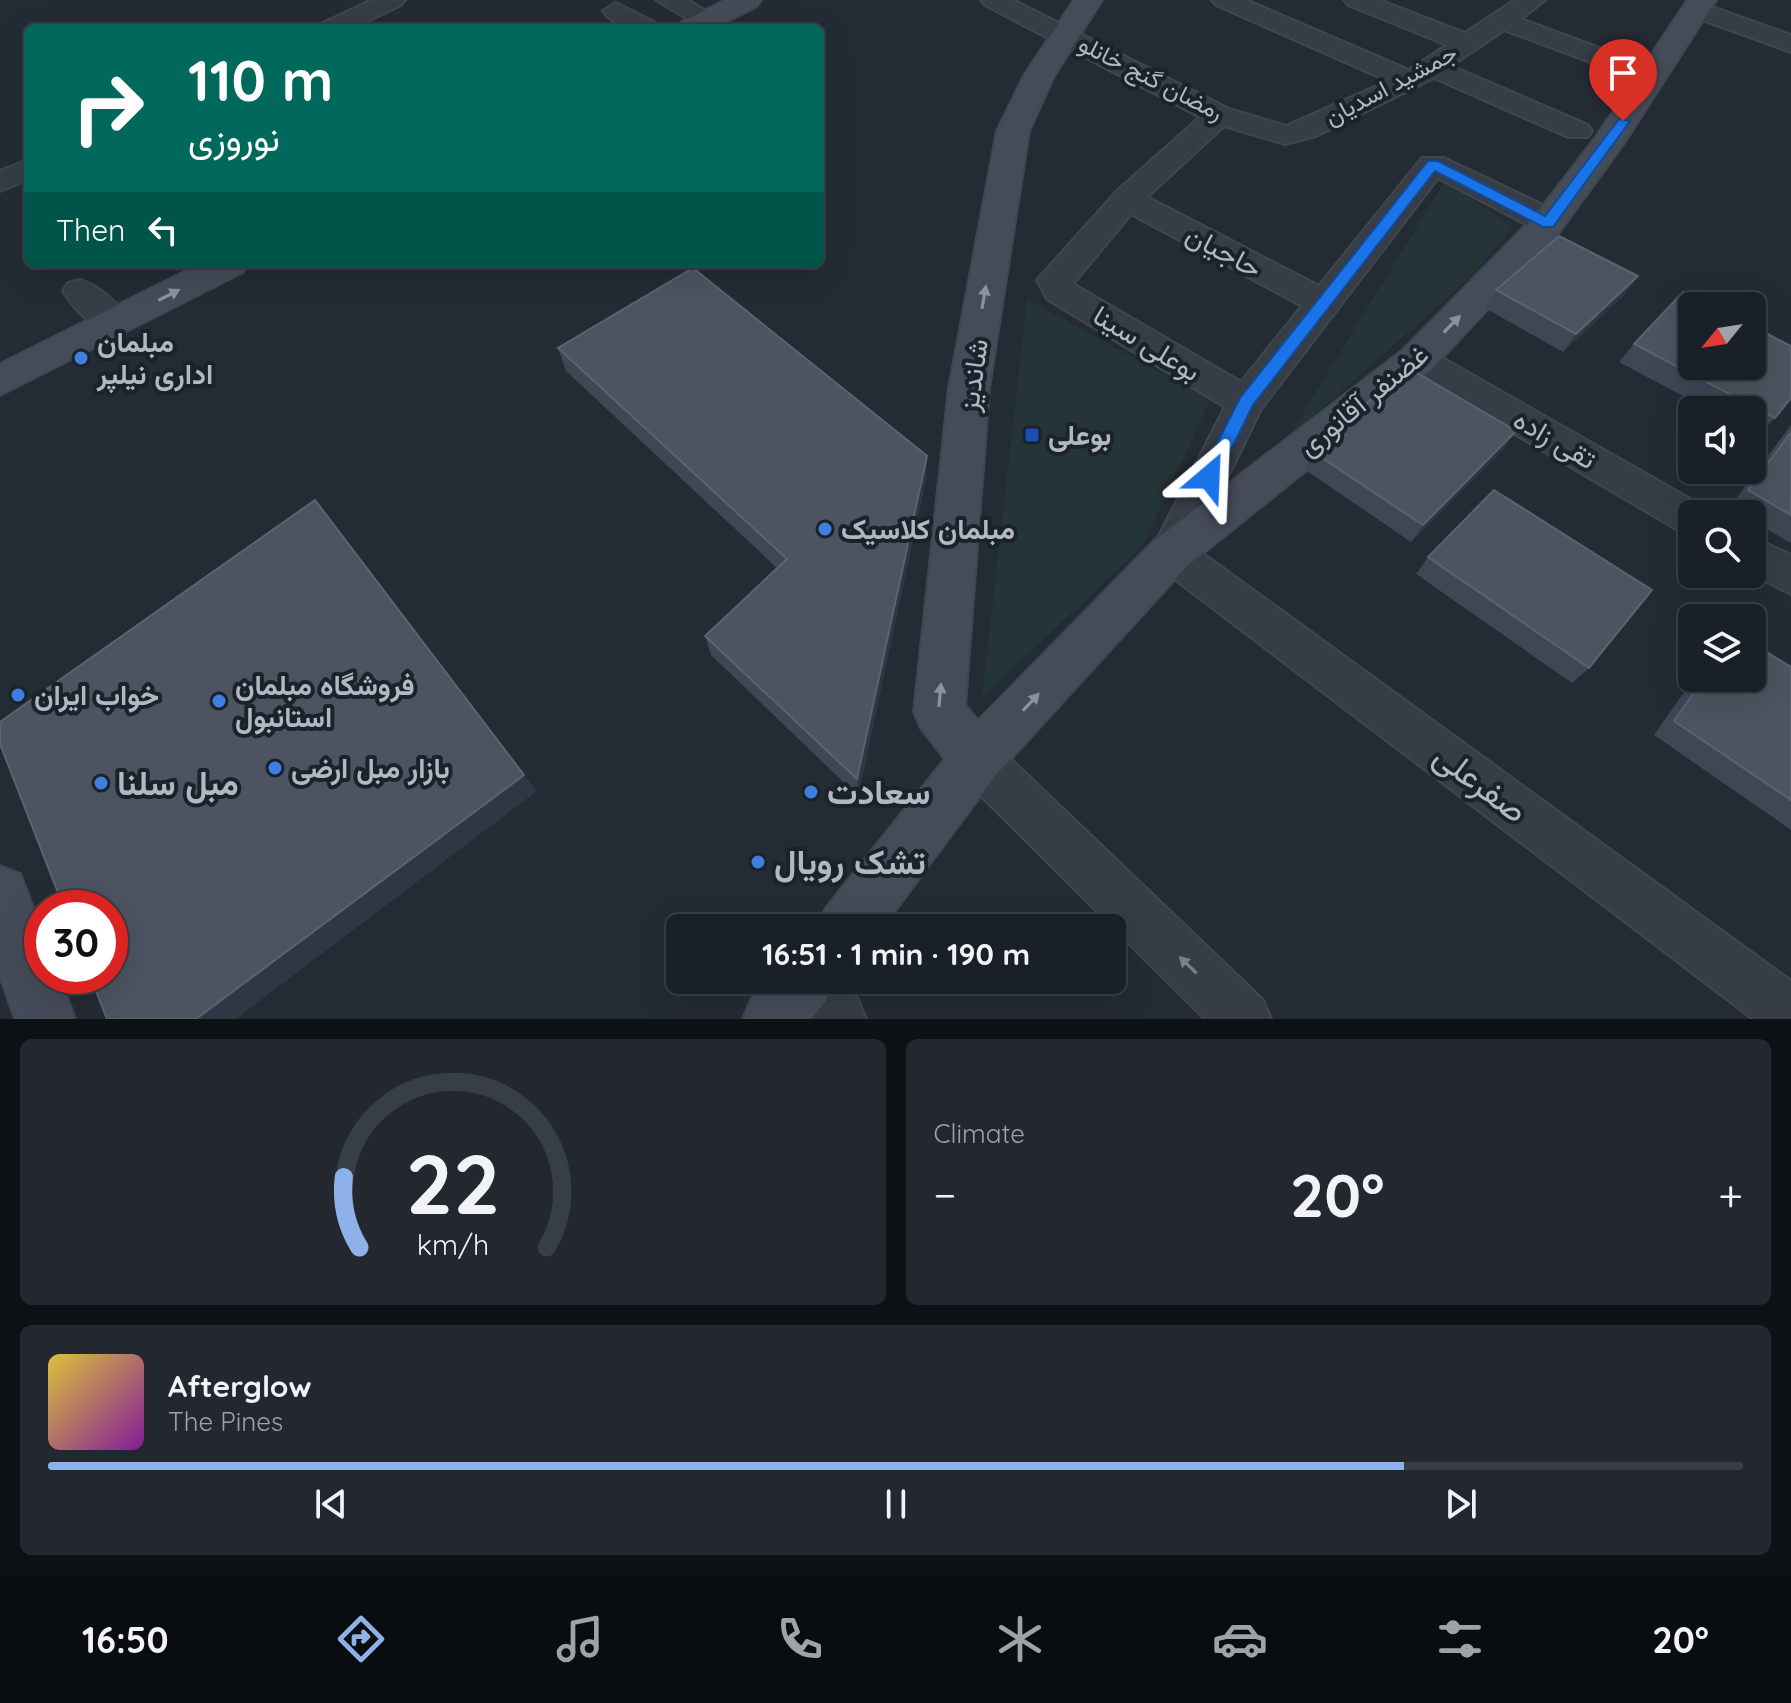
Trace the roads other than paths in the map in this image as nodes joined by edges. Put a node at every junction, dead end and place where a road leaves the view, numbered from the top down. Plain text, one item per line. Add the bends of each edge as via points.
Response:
1 (392, 0) edge
2 (669, 0) edge
3 (747, 0) edge
4 (994, 0) edge
5 (1088, 0) edge
6 (1225, 0) edge
7 (1357, 0) edge
8 (1699, 5) edge
9 (1512, 8) edge
10 (616, 11) dead end
11 (341, 24) edge
12 (640, 24) edge
13 (699, 24) edge
14 (1064, 34) junction
15 (1468, 44) junction
16 (1791, 44) edge
17 (1625, 67) dead end
18 (1421, 74) junction
19 (1219, 115) junction
20 (1578, 131) dead end
21 (1285, 135) joint
22 (24, 171) edge
23 (0, 182) edge
24 (1127, 199) junction
25 (1548, 223) junction
26 (217, 268) edge
27 (80, 291) dead end
28 (1321, 302) junction
29 (114, 323) junction
30 (1417, 360) junction
31 (0, 381) edge
32 (1246, 402) junction
33 (1678, 511) edge
34 (1171, 553) junction
35 (1766, 562) edge
36 (1791, 576) edge
37 (977, 759) junction
38 (0, 894) edge
39 (857, 914) edge
40 (795, 994) edge
41 (819, 994) edge
42 (1791, 1014) edge
43 (45, 1019) edge
44 (773, 1019) edge
45 (839, 1019) edge
46 (1244, 1019) edge

1 - 11 street
2 - 13 street
3 - 13 street
4 - 14 street, رمضان گنج خانلو
5 - 14 street, شاندیز
6 - 18 street
7 - 15 street
8 - 16 street
8 - 25 street, غضنفر آقانوری
9 - 15 street, جمشید اسدیان
9 - 17 street
10 - 12 street
14 - 19 street, رمضان گنج خانلو
37 -> 14 street, شاندیز via 939,712 969,388 1013,131
15 - 18 street, جمشید اسدیان
18 - 20 street
18 - 21 street, جمشید اسدیان via 1306,130
19 - 21 street, رمضان گنج خانلو
19 - 24 street
22 - 23 street
24 - 28 street, حاجیان
24 - 32 street, بوعلی سینا via 1054,280 1059,291
25 - 28 street via 1433,164
30 -> 25 street, غضنفر آقانوری
29 -> 26 street
27 - 29 street
28 - 32 street
29 - 31 street
30 - 33 street, تقی زاده
30 - 34 street, غضنفر آقانوری
32 - 34 street
37 -> 34 street, غضنفر آقانوری
34 - 42 street, صفرعلی
35 - 36 street
37 - 39 street, غضنفر آقانوری
46 -> 37 street
38 - 43 street
40 - 44 street
41 - 45 street

